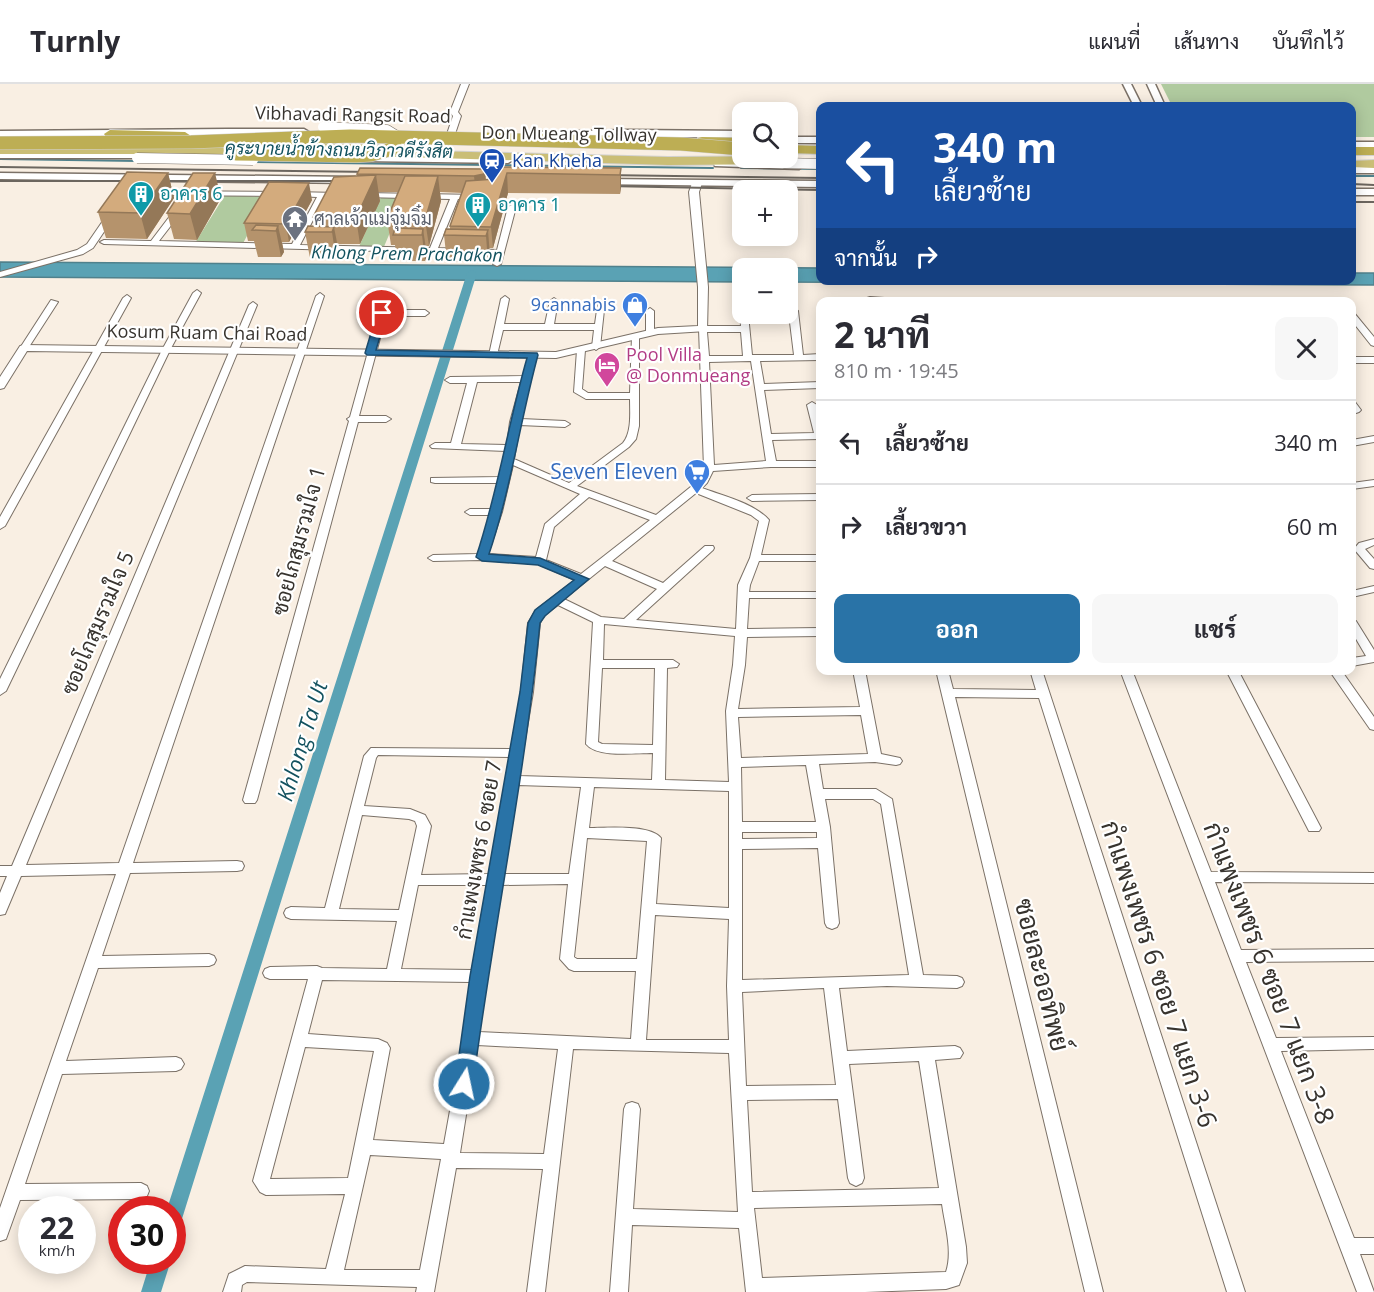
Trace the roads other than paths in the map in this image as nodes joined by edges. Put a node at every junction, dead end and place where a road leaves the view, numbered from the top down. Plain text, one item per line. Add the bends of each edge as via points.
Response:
1 (465, 84) edge
2 (475, 84) edge
3 (1127, 84) edge
4 (1151, 84) edge
5 (1136, 102) edge
6 (1159, 102) edge
7 (457, 116) junction
8 (180, 131) junction
9 (0, 134) edge
10 (451, 134) junction
11 (732, 134) edge
12 (110, 135) junction
13 (798, 137) edge
14 (816, 139) edge
15 (816, 140) edge
16 (798, 141) edge
17 (0, 142) edge
18 (732, 142) edge
19 (1356, 144) edge
20 (1374, 145) edge
21 (26, 147) junction
22 (396, 148) junction
23 (732, 148) edge
24 (732, 148) edge
25 (0, 149) edge
26 (798, 149) edge
27 (816, 149) edge
28 (732, 154) edge
29 (798, 154) edge
30 (1356, 154) edge
31 (1374, 154) edge
32 (0, 155) edge
33 (816, 155) edge
34 (71, 156) junction
35 (562, 159) junction
36 (1356, 162) edge
37 (1374, 162) edge
38 (798, 163) edge
39 (816, 163) edge
40 (816, 163) edge
41 (1356, 170) edge
42 (1374, 170) edge
43 (0, 176) edge
44 (362, 180) edge
45 (585, 182) edge
46 (697, 183) junction
47 (816, 184) edge
48 (1356, 192) edge
49 (1374, 192) edge
50 (145, 193) edge
51 (192, 193) junction
52 (322, 195) junction
53 (344, 195) edge
54 (356, 195) edge
55 (455, 196) junction
56 (485, 196) edge
57 (117, 207) edge
58 (512, 207) dead end
59 (104, 242) dead end
60 (154, 243) junction
61 (294, 248) junction
62 (433, 251) junction
63 (500, 252) junction
64 (497, 264) dead end
65 (0, 275) edge
66 (197, 293) dead end
67 (320, 296) dead end
68 (127, 298) dead end
69 (384, 298) dead end
70 (505, 299) dead end
71 (554, 301) dead end
72 (54, 302) dead end
73 (602, 303) dead end
74 (253, 305) dead end
75 (650, 311) dead end
76 (382, 313) junction
77 (425, 313) dead end
78 (1356, 321) edge
79 (745, 324) edge
80 (793, 324) edge
81 (499, 327) junction
82 (549, 327) junction
83 (598, 327) junction
84 (703, 329) junction
85 (745, 329) junction
86 (650, 332) junction
87 (636, 336) junction
88 (1374, 343) edge
89 (596, 347) junction
90 (24, 348) junction
91 (99, 349) junction
92 (166, 350) junction
93 (581, 350) junction
94 (233, 351) junction
95 (300, 352) junction
96 (370, 353) junction
97 (493, 355) junction
98 (533, 355) junction
99 (800, 357) junction
100 (816, 357) edge
101 (752, 358) junction
102 (704, 359) junction
103 (1356, 360) edge
104 (1374, 360) edge
105 (473, 379) junction
106 (526, 379) junction
107 (450, 380) dead end
108 (816, 385) edge
109 (0, 386) edge
110 (760, 387) junction
111 (635, 396) junction
112 (812, 405) dead end
113 (352, 419) junction
114 (386, 419) dead end
115 (816, 420) edge
116 (515, 422) junction
117 (565, 424) dead end
118 (816, 436) edge
119 (767, 437) junction
120 (1374, 439) edge
121 (1356, 442) edge
122 (435, 446) dead end
123 (455, 447) junction
124 (510, 448) junction
125 (509, 460) junction
126 (771, 464) junction
127 (816, 464) edge
128 (709, 468) junction
129 (435, 480) dead end
130 (504, 480) junction
131 (1374, 483) edge
132 (1356, 485) edge
133 (570, 487) junction
134 (696, 489) junction
135 (588, 493) junction
136 (816, 497) edge
137 (752, 498) dead end
138 (470, 512) dead end
139 (497, 512) junction
140 (658, 519) junction
141 (0, 526) edge
142 (1374, 542) edge
143 (709, 548) dead end
144 (482, 557) junction
145 (433, 558) dead end
146 (755, 558) junction
147 (816, 558) edge
148 (540, 561) junction
149 (605, 562) junction
150 (1374, 566) edge
151 (583, 579) junction
152 (665, 588) junction
153 (1374, 588) edge
154 (1356, 593) edge
155 (816, 595) edge
156 (744, 596) junction
157 (557, 600) junction
158 (599, 621) junction
159 (627, 622) junction
160 (1356, 628) edge
161 (742, 633) junction
162 (816, 633) edge
163 (1370, 643) edge
164 (1356, 661) edge
165 (597, 664) junction
166 (860, 675) edge
167 (943, 675) edge
168 (1037, 675) edge
169 (1128, 675) edge
170 (1235, 675) edge
171 (1338, 675) edge
172 (0, 691) edge
173 (947, 693) junction
174 (1043, 694) junction
175 (867, 711) junction
176 (732, 713) junction
177 (1374, 726) edge
178 (658, 749) junction
179 (516, 753) junction
180 (875, 759) junction
181 (812, 760) junction
182 (896, 761) dead end
183 (735, 764) junction
184 (513, 780) junction
185 (588, 783) junction
186 (658, 786) junction
187 (734, 787) junction
188 (817, 794) junction
189 (250, 800) dead end
190 (357, 810) junction
191 (735, 827) junction
192 (823, 827) junction
193 (1314, 828) dead end
194 (583, 833) junction
195 (824, 843) junction
196 (735, 844) junction
197 (237, 866) dead end
198 (124, 868) junction
199 (16, 870) junction
200 (0, 871) edge
201 (1208, 877) junction
202 (1374, 878) edge
203 (575, 879) junction
204 (412, 880) junction
205 (495, 880) junction
206 (650, 909) junction
207 (0, 910) edge
208 (291, 913) dead end
209 (331, 914) junction
210 (736, 914) junction
211 (405, 916) junction
212 (832, 923) dead end
213 (1374, 955) edge
214 (1238, 956) junction
215 (209, 960) dead end
216 (92, 962) junction
217 (644, 965) junction
218 (317, 972) junction
219 (270, 973) dead end
220 (393, 974) junction
221 (479, 976) junction
222 (917, 981) junction
223 (957, 982) dead end
224 (831, 983) junction
225 (734, 986) junction
226 (471, 1038) junction
227 (298, 1040) junction
228 (566, 1042) junction
229 (1374, 1043) edge
230 (1271, 1045) junction
231 (638, 1046) junction
232 (737, 1047) junction
233 (955, 1053) dead end
234 (926, 1054) junction
235 (841, 1058) junction
236 (176, 1064) dead end
237 (56, 1068) junction
238 (845, 1092) junction
239 (739, 1093) junction
240 (632, 1109) dead end
241 (364, 1147) junction
242 (451, 1156) junction
243 (552, 1162) junction
244 (856, 1178) dead end
245 (354, 1186) junction
246 (141, 1191) dead end
247 (14, 1192) junction
248 (949, 1196) junction
249 (744, 1200) junction
250 (624, 1217) junction
251 (746, 1220) junction
252 (0, 1233) edge
253 (1349, 1246) junction
254 (1374, 1246) edge
255 (333, 1278) junction
256 (427, 1285) edge
257 (875, 1288) edge
258 (754, 1290) edge
259 (232, 1292) edge
260 (536, 1292) edge
261 (619, 1292) edge
262 (1094, 1292) edge
263 (1236, 1292) edge
264 (1366, 1292) edge

1 - 7 street via 454,112
2 - 7 street via 464,112
3 - 5 main road
4 - 6 main road
7 - 10 street
8 - 10 main road, Vibhavadi Rangsit Road
8 - 12 main road, Vibhavadi Rangsit Road
8 - 22 main road, bridge via 231,127 378,129 400,138
9 - 12 main road, Vibhavadi Rangsit Road
10 - 11 main road, Vibhavadi Rangsit Road
12 - 18 highway via 502,136
13 - 14 main road
15 - 16 highway
17 - 23 highway, Don Mueang Tollway, bridge via 378,142
17 - 24 highway, Vibhavadi Rangsit Road
19 - 20 main road
21 - 22 highway, bridge via 356,156
21 - 25 highway, Don Mueang Tollway, bridge
21 - 28 highway, Don Mueang Tollway, bridge
22 - 34 main road, bridge via 385,156 364,161
25 - 35 highway, Vibhavadi Rangsit Road via 355,152
26 - 27 highway
29 - 33 highway
30 - 31 highway
32 - 34 main road, Vibhavadi Rangsit Road
34 - 35 main road, Vibhavadi Rangsit Road
35 - 39 highway, Vibhavadi Rangsit Road
36 - 37 highway
38 - 40 main road, bridge
41 - 42 main road
43 - 44 main road via 135,182
45 - 46 main road
46 - 47 main road
46 - 84 street via 694,192
48 - 49 main road
50 - 51 street
51 - 52 street
51 - 60 street
52 - 53 street
52 - 61 street
54 - 55 street
55 - 56 street
55 - 62 street
57 - 65 street via 87,248
58 - 63 street
59 - 60 street
60 - 61 street
61 - 62 street
62 - 63 street
63 - 64 street
66 - 92 street
67 - 95 street
68 - 91 street
69 - 76 street, ซอยโกสุมรวมใจ 1
70 - 81 street
71 - 82 street
72 - 90 street
73 - 83 street
74 - 94 street, ซอยโกสุมรวมใจ 5
75 - 86 street
76 - 77 street
76 - 96 street, ซอยโกสุมรวมใจ 1
78 - 88 street
79 - 85 street
80 - 99 street
81 - 82 street
81 - 97 street
82 - 83 street
83 - 89 street
84 - 85 street
84 - 86 street, Kosum Ruam Chai Road
84 - 102 street
85 - 101 street
86 - 87 street, Kosum Ruam Chai Road
87 - 89 street, Kosum Ruam Chai Road
87 - 111 street
89 - 93 street, Kosum Ruam Chai Road
90 - 91 street, Kosum Ruam Chai Road
90 - 109 street
91 - 92 street, Kosum Ruam Chai Road
91 - 141 street
92 - 94 street, Kosum Ruam Chai Road
92 - 172 street
93 - 98 street, Kosum Ruam Chai Road
93 - 111 street via 577,390 580,393
94 - 95 street, Kosum Ruam Chai Road
94 - 199 street, ซอยโกสุมรวมใจ 5
95 - 96 street, Kosum Ruam Chai Road
95 - 198 street
96 - 97 street, Kosum Ruam Chai Road
96 - 113 street, ซอยโกสุมรวมใจ 1
97 - 98 street, Kosum Ruam Chai Road
98 - 106 street
99 - 100 street
99 - 101 street
101 - 102 street
101 - 110 street
102 - 128 street
103 - 104 street
105 - 106 street
105 - 107 street
105 - 123 street
106 - 116 street
108 - 110 street
110 - 119 street
111 - 133 street via 631,439
112 - 115 street
113 - 114 street
113 - 189 street, ซอยโกสุมรวมใจ 1
116 - 117 street
116 - 124 street
118 - 119 street
119 - 126 street
120 - 121 street
122 - 123 street
123 - 124 street
124 - 125 street
125 - 130 street
125 - 133 street
126 - 127 street
126 - 128 street
128 - 134 street, กำแพงเพชร 6 ซอย 7
129 - 130 street
130 - 139 street
131 - 132 street
133 - 135 street
134 - 140 street, กำแพงเพชร 6 ซอย 7
134 - 146 street via 761,517 763,527
135 - 140 street
135 - 148 street via 549,526
136 - 137 street
138 - 139 street
139 - 144 street
140 - 149 street, กำแพงเพชร 6 ซอย 7
142 - 150 street via 1359,549
143 - 152 street
144 - 145 street
144 - 148 street
146 - 147 street
146 - 156 street via 744,585
148 - 151 street
149 - 151 street, กำแพงเพชร 6 ซอย 7
149 - 152 street
151 - 157 street, กำแพงเพชร 6 ซอย 7
152 - 159 street
153 - 154 street
155 - 156 street
156 - 161 street
157 - 158 street
157 - 179 street, กำแพงเพชร 6 ซอย 7 via 534,623
158 - 159 street
158 - 165 street
159 - 161 street
160 - 163 street
161 - 162 street
161 - 176 street
163 - 164 street via 1373,658
165 - 178 street via 592,744 600,748
165 - 178 street via 667,664
166 - 175 street
167 - 173 street, ซอยละออทิพย์
168 - 174 street, กำแพงเพชร 6 ซอย 7 แยก 3-6
169 - 201 street, กำแพงเพชร 6 ซอย 7 แยก 3-8
170 - 193 street
171 - 177 street
173 - 174 street
173 - 262 street, ซอยละออทิพย์
174 - 263 street, กำแพงเพชร 6 ซอย 7 แยก 3-6
175 - 176 street
175 - 180 street
176 - 183 street
178 - 186 street
179 - 184 street, กำแพงเพชร 6 ซอย 7
179 - 190 street via 375,751 370,756
180 - 181 street
180 - 182 street
181 - 183 street
181 - 188 street
183 - 187 street
184 - 185 street
184 - 205 street, กำแพงเพชร 6 ซอย 7
185 - 186 street
185 - 194 street
186 - 187 street
187 - 191 street
188 - 192 street
188 - 222 street via 876,794 887,802
190 - 204 street via 420,818 424,826
190 - 209 street
191 - 192 street
191 - 196 street
192 - 195 street
194 - 203 street
194 - 206 street via 645,834 654,838
195 - 196 street
195 - 212 street
196 - 210 street
197 - 198 street
198 - 199 street
198 - 216 street
199 - 200 street
199 - 207 street, ซอยโกสุมรวมใจ 5
201 - 202 street
201 - 214 street, กำแพงเพชร 6 ซอย 7 แยก 3-8
203 - 205 street
203 - 217 street via 569,963
204 - 205 street
204 - 211 street
205 - 221 street, กำแพงเพชร 6 ซอย 7
206 - 210 street
206 - 217 street
208 - 209 street
209 - 211 street
210 - 225 street
211 - 220 street
213 - 214 street
214 - 230 street, กำแพงเพชร 6 ซอย 7 แยก 3-8
215 - 216 street
216 - 237 street
217 - 231 street
218 - 219 street
218 - 220 street
218 - 227 street
220 - 221 street
221 - 226 street, กำแพงเพชร 6 ซอย 7
222 - 223 street
222 - 224 street
224 - 225 street
224 - 235 street
225 - 232 street
226 - 228 street
226 - 242 street, กำแพงเพชร 6 ซอย 7
227 - 241 street via 382,1048
227 - 245 street via 262,1185
228 - 231 street
228 - 243 street
229 - 230 street
230 - 253 street, กำแพงเพชร 6 ซอย 7 แยก 3-8
231 - 232 street
232 - 239 street
233 - 234 street
234 - 235 street
234 - 248 street
235 - 238 street
236 - 237 street
237 - 247 street
238 - 239 street
238 - 244 street
239 - 249 street
240 - 250 street
241 - 242 street
241 - 245 street
242 - 243 street
242 - 256 street, กำแพงเพชร 6 ซอย 7
243 - 260 street
245 - 255 street
246 - 247 street
247 - 252 street
248 - 249 street
248 - 257 street via 958,1263 953,1279
249 - 251 street
250 - 251 street
250 - 261 street
251 - 258 street
253 - 254 street
253 - 264 street, กำแพงเพชร 6 ซอย 7 แยก 3-8
255 - 256 street
255 - 259 street via 245,1274 235,1280
257 - 258 street

